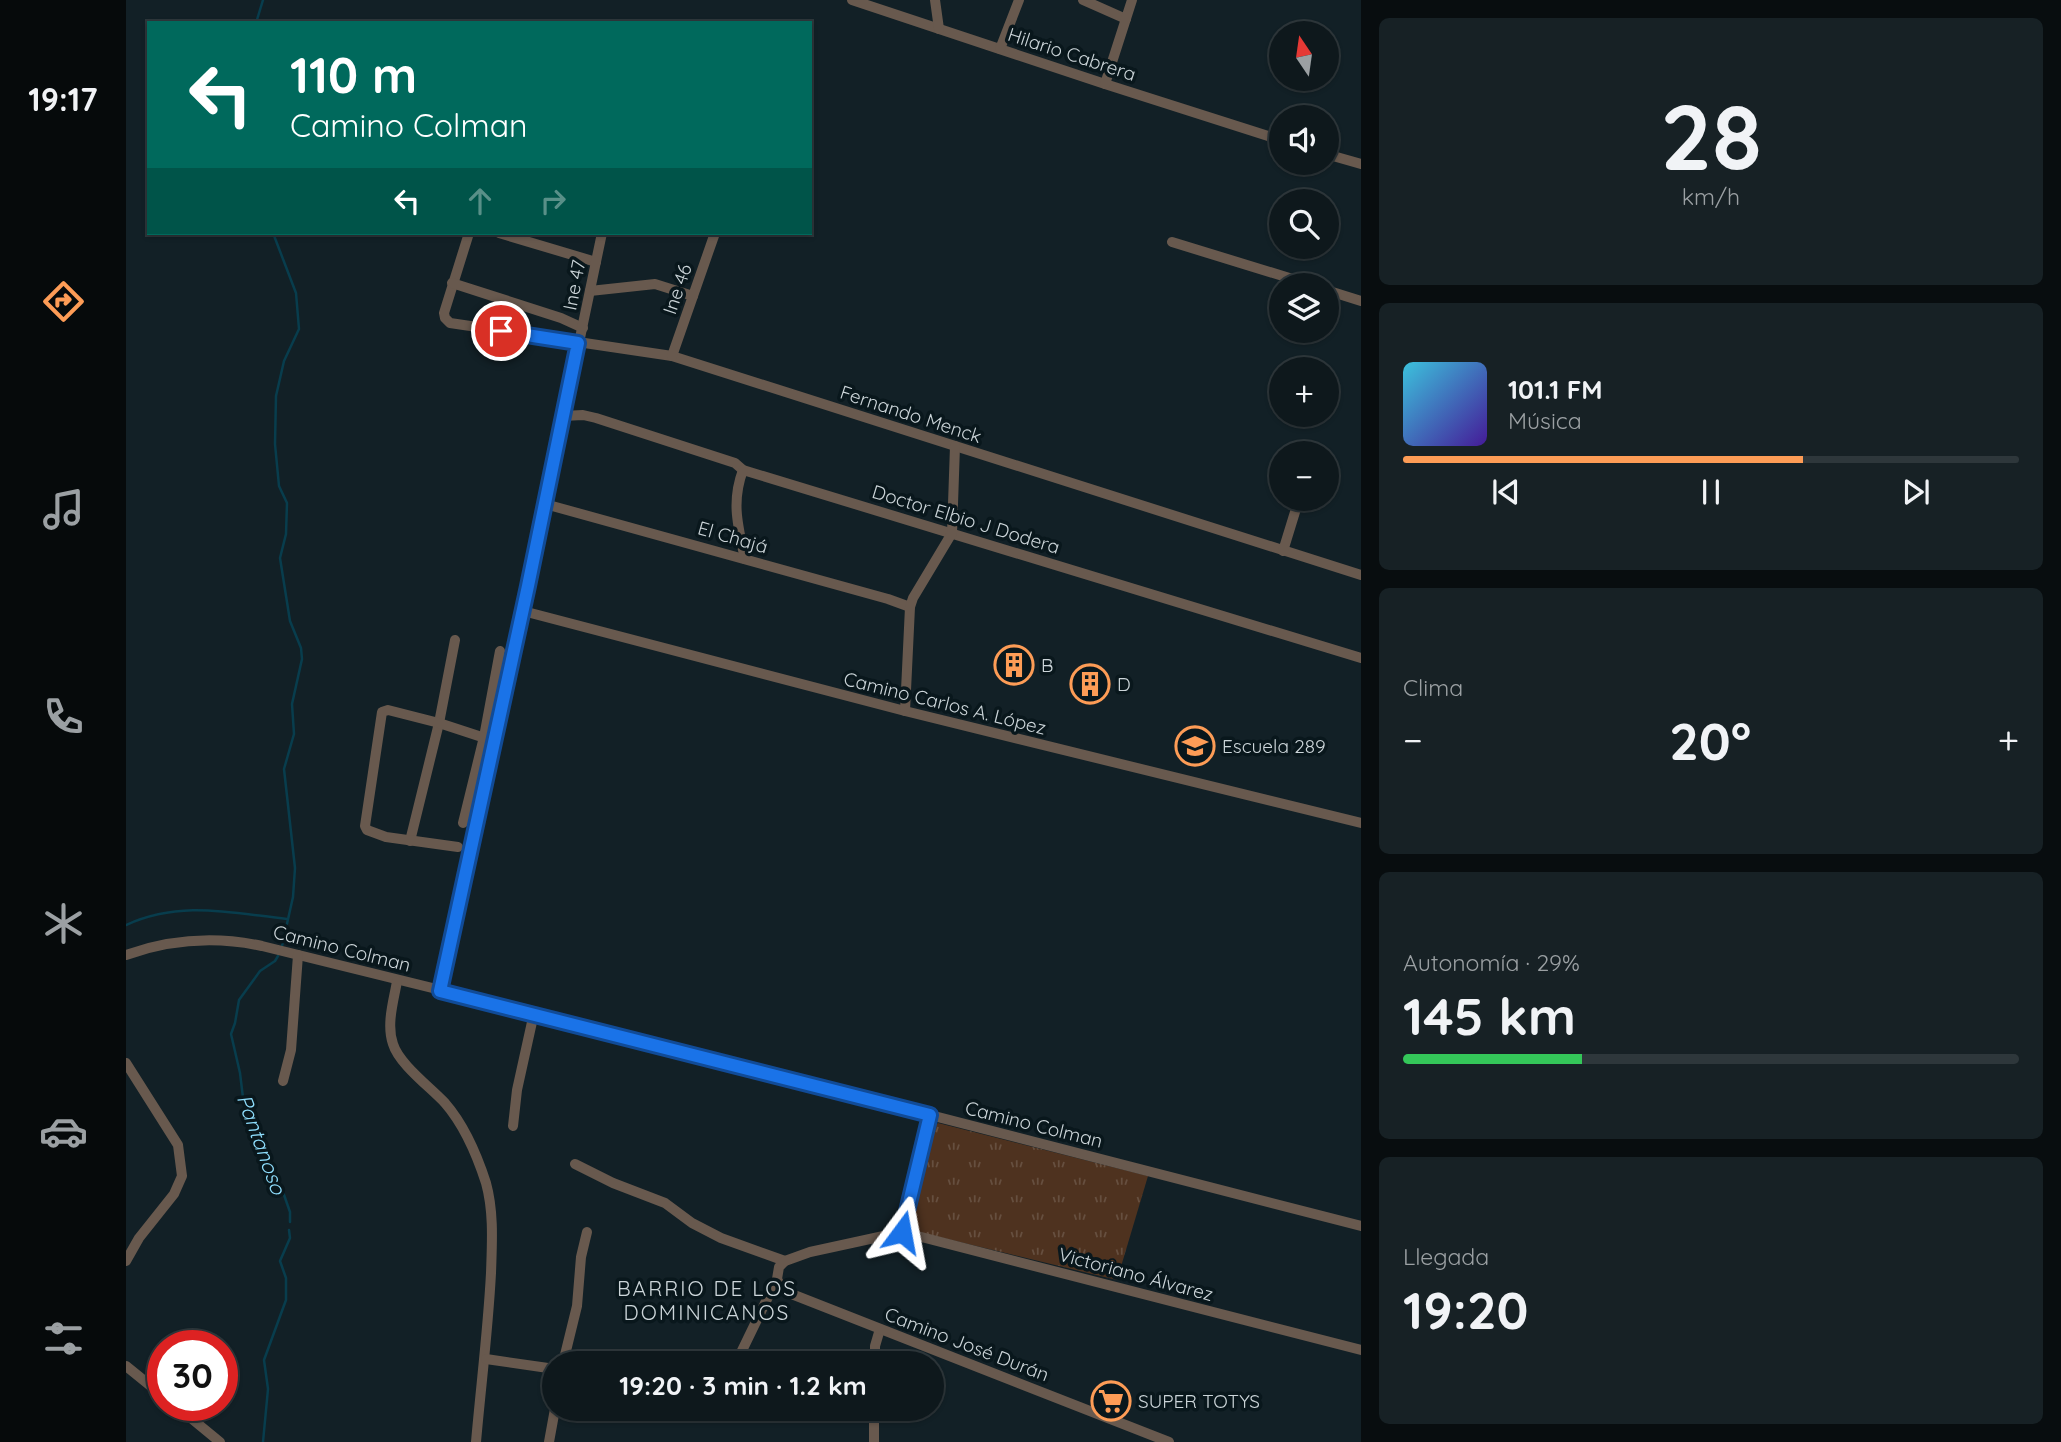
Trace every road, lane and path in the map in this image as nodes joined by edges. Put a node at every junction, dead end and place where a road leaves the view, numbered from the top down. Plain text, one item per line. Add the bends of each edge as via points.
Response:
1 (852, 0) edge
2 (935, 0) edge
3 (1019, 0) edge
4 (1083, 0) edge
5 (1132, 0) edge
6 (1126, 19) junction
7 (939, 29) junction
8 (1000, 49) junction
9 (1105, 84) junction
10 (1269, 135) edge
11 (1339, 158) edge
12 (1361, 164) edge
13 (468, 235) edge
14 (506, 235) edge
15 (602, 235) edge
16 (713, 235) edge
17 (1172, 242) dead end
18 (596, 262) junction
19 (1273, 273) edge
20 (452, 283) junction
21 (590, 291) junction
22 (1339, 294) edge
23 (693, 296) junction
24 (1361, 301) edge
25 (583, 328) junction
26 (578, 343) junction
27 (673, 356) junction
28 (564, 416) junction
29 (955, 446) junction
30 (743, 470) junction
31 (545, 504) junction
32 (1295, 511) edge
33 (952, 533) junction
34 (1283, 551) junction
35 (745, 559) junction
36 (1361, 575) edge
37 (909, 607) junction
38 (523, 611) junction
39 (455, 640) dead end
40 (500, 651) dead end
41 (1361, 658) edge
42 (905, 711) junction
43 (439, 723) junction
44 (489, 739) junction
45 (463, 823) dead end
46 (1361, 823) edge
47 (410, 841) junction
48 (458, 847) dead end
49 (126, 955) edge
50 (298, 955) junction
51 (397, 981) junction
52 (440, 991) junction
53 (534, 1013) junction
54 (126, 1063) edge
55 (283, 1081) dead end
56 (930, 1115) junction
57 (513, 1126) dead end
58 (575, 1164) dead end
59 (1361, 1226) edge
60 (587, 1232) dead end
61 (902, 1232) junction
62 (126, 1236) edge
63 (139, 1238) junction
64 (126, 1261) edge
65 (785, 1261) junction
66 (780, 1285) junction
67 (880, 1329) junction
68 (1361, 1350) edge
69 (566, 1351) edge
70 (742, 1351) edge
71 (875, 1351) edge
72 (486, 1359) junction
73 (126, 1366) edge
74 (542, 1367) edge
75 (147, 1383) edge
76 (194, 1421) edge
77 (553, 1421) edge
78 (874, 1421) edge
79 (220, 1442) edge
80 (476, 1442) edge
81 (549, 1442) edge
82 (874, 1442) edge
83 (1169, 1442) edge

1 - 7 street, Hilario Cabrera
2 - 7 street
3 - 8 street
4 - 6 street
5 - 6 street
6 - 9 street
7 - 8 street, Hilario Cabrera
8 - 9 street, Hilario Cabrera
9 - 10 street, Hilario Cabrera
11 - 12 street
13 - 20 street
14 - 18 street
15 - 18 street, Ine 47
16 - 23 street, Ine 46
17 - 19 street
18 - 21 street, Ine 47
20 - 25 street
20 - 26 street, Fernando Menck via 444,313 450,323
21 - 23 street via 655,284
21 - 25 street, Ine 47
22 - 24 street
23 - 27 street, Ine 46
25 - 26 street, Ine 47
26 - 27 street, Fernando Menck
26 - 28 street, Ine 47
27 - 29 street, Fernando Menck
28 - 30 street, Doctor Elbio J Dodera via 596,418 735,463
28 - 31 street, Ine 47
29 - 33 street
29 - 34 street, Fernando Menck
30 - 33 street, Doctor Elbio J Dodera
30 - 35 street via 736,511
31 - 35 street, El Chajá
31 - 38 street, Ine 47
32 - 34 street
33 - 37 street
33 - 41 street, Doctor Elbio J Dodera
34 - 36 street, Fernando Menck
35 - 37 street, El Chajá
37 - 42 street
38 - 42 street, Camino Carlos A. López
38 - 44 street, Ine 47
39 - 43 street
40 - 44 street
42 - 46 street, Camino Carlos A. López
43 - 44 street
43 - 47 street
43 - 47 street via 388,710 380,718 365,826 370,832
44 - 45 street
44 - 52 street
47 - 48 street
49 - 50 street, Camino Colman via 168,943 213,939
50 - 51 street, Camino Colman
50 - 55 street via 291,1050
51 - 52 street, Camino Colman
51 - 72 street via 391,1017 393,1044 453,1113 473,1149 488,1195 492,1239
52 - 53 street, Camino Colman
53 - 56 street, Camino Colman
53 - 57 street
54 - 63 street via 178,1145 181,1158 182,1176 174,1194
56 - 59 street, Camino Colman
56 - 61 street
58 - 65 street via 665,1203 721,1238
60 - 69 street
61 - 65 street
61 - 68 street, Victoriano Álvarez
62 - 63 street
63 - 64 street
65 - 66 street via 777,1273
66 - 67 street, Camino José Durán via 789,1293
66 - 70 street via 769,1295
67 - 71 street
67 - 83 street, Camino José Durán
72 - 74 street
72 - 80 street
73 - 75 street
76 - 79 street
77 - 81 street
78 - 82 street

